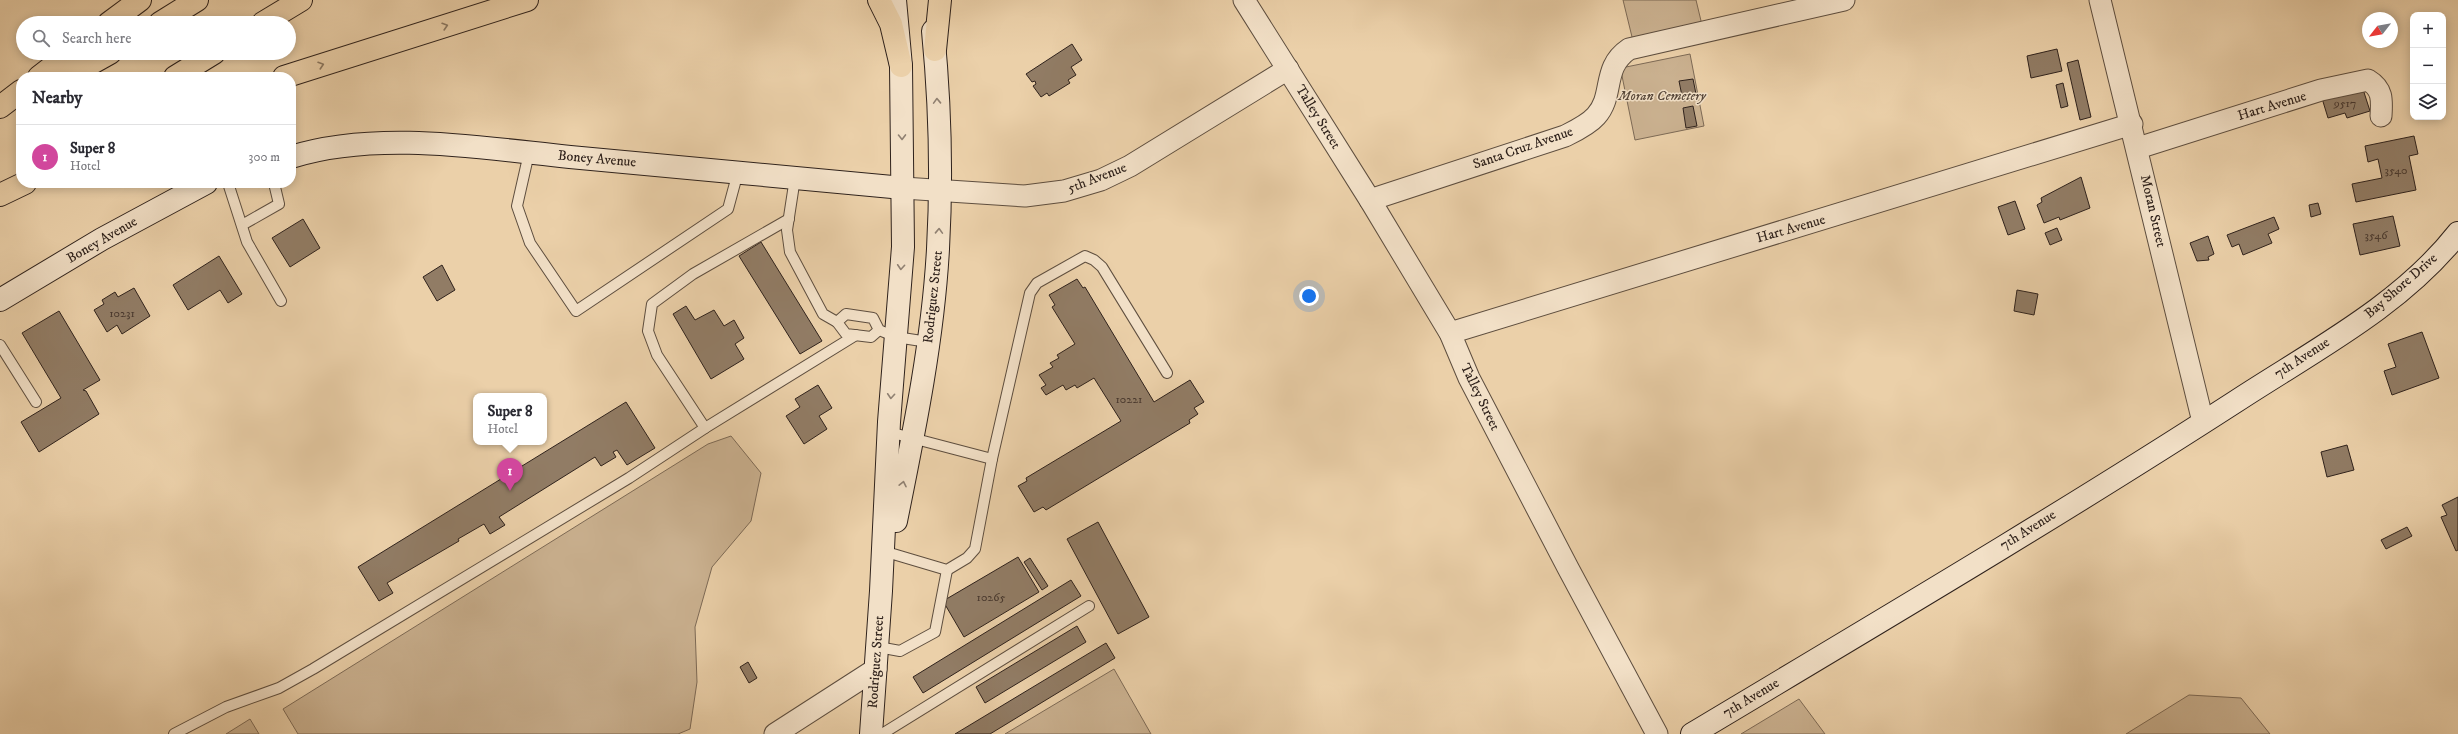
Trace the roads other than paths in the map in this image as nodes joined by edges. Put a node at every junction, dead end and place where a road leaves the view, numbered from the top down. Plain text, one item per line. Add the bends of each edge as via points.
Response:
1 (140, 0) edge
2 (197, 0) edge
3 (301, 0) edge
4 (527, 0) edge
5 (879, 0) edge
6 (895, 0) edge
7 (930, 0) edge
8 (940, 0) edge
9 (1244, 0) edge
10 (1844, 0) edge
11 (2100, 0) edge
12 (118, 16) edge
13 (171, 16) edge
14 (275, 16) edge
15 (935, 50) junction
16 (61, 60) edge
17 (97, 60) edge
18 (203, 60) edge
19 (901, 66) junction
20 (1288, 69) junction
21 (45, 72) edge
22 (76, 72) edge
23 (183, 72) edge
24 (296, 73) edge
25 (16, 95) edge
26 (16, 106) edge
27 (0, 107) edge
28 (0, 114) edge
29 (2381, 116) dead end
30 (2132, 124) junction
31 (2138, 148) junction
32 (529, 153) junction
33 (296, 155) edge
34 (738, 172) junction
35 (16, 174) edge
36 (795, 178) junction
37 (0, 185) edge
38 (16, 187) edge
39 (197, 188) edge
40 (230, 188) edge
41 (275, 188) edge
42 (902, 188) junction
43 (940, 189) junction
44 (0, 195) edge
45 (1370, 200) junction
46 (789, 219) junction
47 (242, 225) junction
48 (2458, 233) edge
49 (0, 300) edge
50 (281, 301) dead end
51 (2360, 320) joint
52 (837, 322) junction
53 (888, 333) junction
54 (1450, 333) junction
55 (856, 335) junction
56 (928, 342) junction
57 (0, 345) edge
58 (1167, 373) dead end
59 (36, 402) dead end
60 (2203, 422) junction
61 (705, 428) junction
62 (889, 432) junction
63 (912, 437) junction
64 (992, 459) junction
65 (886, 552) junction
66 (947, 570) junction
67 (1089, 606) dead end
68 (878, 648) junction
69 (876, 669) junction
70 (174, 734) edge
71 (775, 734) edge
72 (871, 734) edge
73 (882, 734) edge
74 (1657, 734) edge
75 (1692, 734) edge

1 - 12 highway
2 - 13 highway
3 - 14 highway
24 -> 4 highway
5 - 19 highway via 890,24
6 - 19 street, Rodriguez Street
7 - 15 street, Rodriguez Street
8 - 15 highway
9 - 20 street
10 - 45 street, Santa Cruz Avenue via 1629,49 1619,56 1613,66 1605,100 1596,116 1582,127 1564,136
11 - 30 street, Moran Street
43 -> 15 street, Rodriguez Street
16 - 21 highway
17 - 22 highway
18 - 23 highway
19 -> 42 street, Rodriguez Street
20 - 43 street, 5th Avenue via 1130,166 1100,180 1064,191 1025,196
20 - 45 street, Talley Street
25 - 27 highway
26 - 28 highway
29 - 31 street, Hart Avenue via 2380,92 2376,85 2368,80 2321,90
30 - 31 street, Moran Street
30 - 54 street, Hart Avenue
31 - 60 street, Moran Street
32 - 33 street, Boney Avenue via 407,144 368,144 309,151
32 - 34 street, Boney Avenue
32 - 34 lane via 516,206 530,242 576,311 728,209
34 - 36 street, Boney Avenue
35 - 37 highway
36 - 42 street, Boney Avenue
36 - 46 lane
38 - 44 highway
39 - 49 street, Boney Avenue via 102,239
40 - 47 lane
41 - 47 lane via 279,204
42 - 43 street, 5th Avenue
42 -> 53 street, Rodriguez Street via 903,247
56 -> 43 street, Rodriguez Street via 938,250
45 - 54 street, Talley Street
46 - 52 lane via 787,230 790,252 823,314
46 - 61 lane via 693,274 652,304 648,332 657,355
47 - 50 lane via 247,242
48 - 51 street, Bay Shore Drive via 2419,274
51 - 60 street, 7th Avenue
52 - 53 lane via 846,314 873,318
52 - 55 lane via 846,334
53 - 55 lane via 871,337
53 - 56 lane
53 -> 62 street, Rodriguez Street
54 - 74 street, Talley Street via 1473,385
55 - 61 lane
56 - 63 street, Rodriguez Street
57 - 59 lane
58 - 64 lane via 1102,267 1085,256 1037,283 1030,293
60 - 75 street, 7th Avenue
61 - 70 lane via 629,478 313,669 279,688 226,707
62 - 63 lane
62 - 65 street, Rodriguez Street
63 - 64 lane
65 -> 63 street, Rodriguez Street
64 - 66 lane via 975,549 967,558
65 - 66 lane
65 - 68 street, Rodriguez Street
66 - 68 lane via 935,632 900,651
67 - 73 lane
68 - 69 street, Rodriguez Street
69 - 71 street
69 - 72 street, Rodriguez Street

